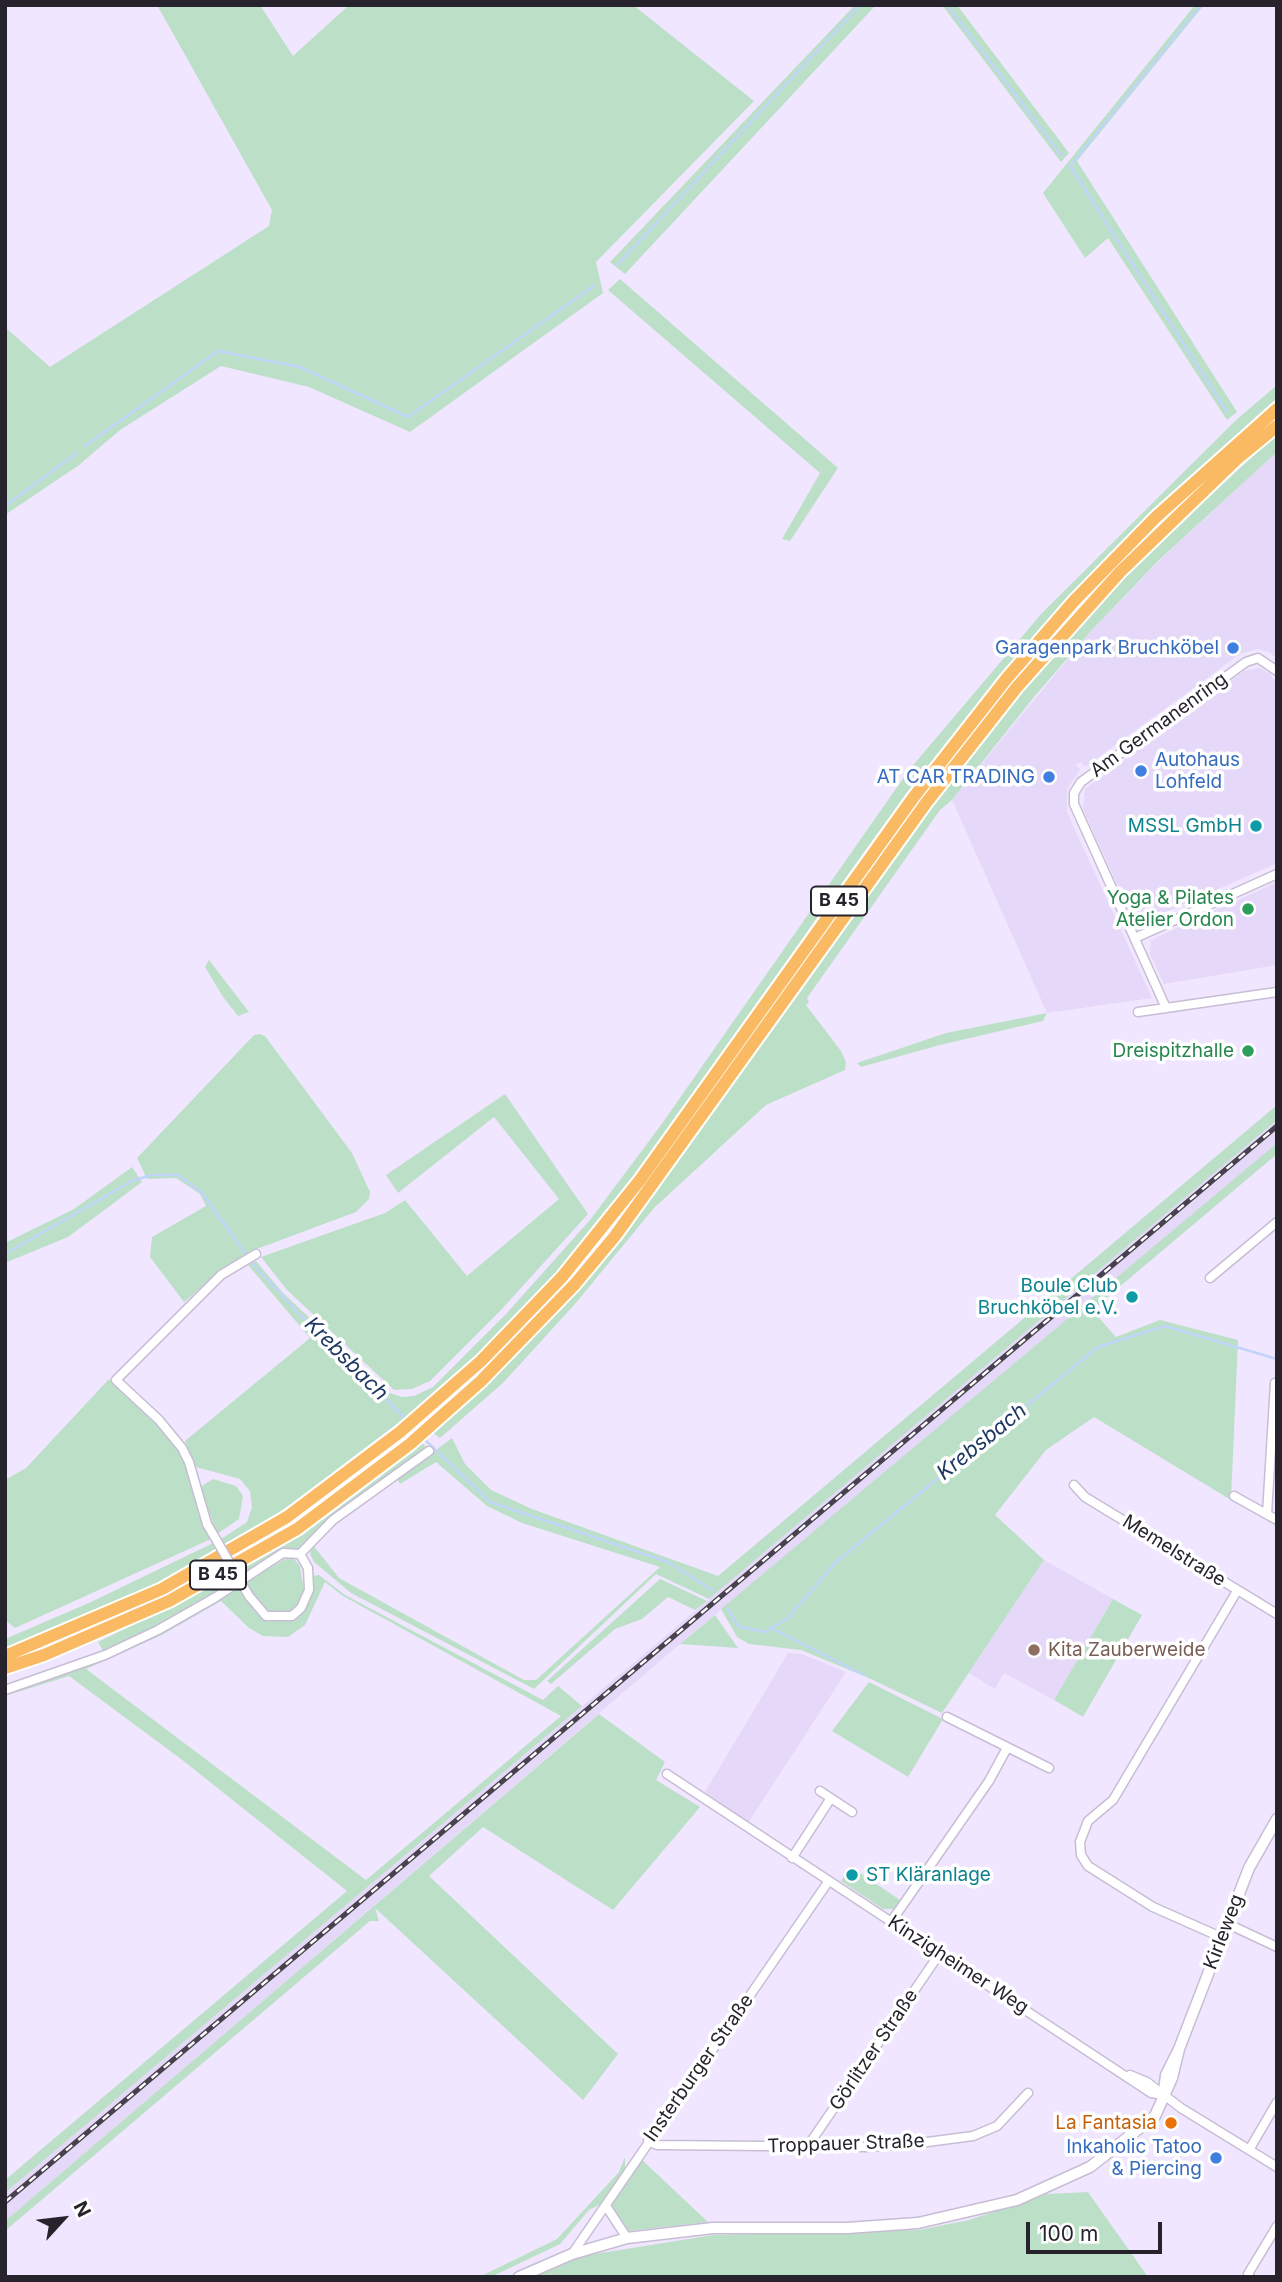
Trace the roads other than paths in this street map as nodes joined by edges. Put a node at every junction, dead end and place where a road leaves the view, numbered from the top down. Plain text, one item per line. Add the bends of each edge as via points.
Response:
1 (1277, 409) edge
2 (1277, 426) edge
3 (1277, 671) edge
4 (1277, 874) edge
5 (1135, 938) junction
6 (1277, 992) edge
7 (1166, 1008) junction
8 (1138, 1012) dead end
9 (1277, 1222) edge
10 (256, 1254) dead end
11 (1210, 1278) dead end
12 (1275, 1383) dead end
13 (429, 1451) dead end
14 (1074, 1485) dead end
15 (1234, 1496) dead end
16 (1267, 1514) junction
17 (1277, 1520) edge
18 (300, 1554) junction
19 (1237, 1591) junction
20 (1277, 1614) edge
21 (5, 1656) edge
22 (5, 1668) edge
23 (5, 1690) edge
24 (947, 1717) dead end
25 (1007, 1748) junction
26 (1049, 1768) dead end
27 (667, 1774) dead end
28 (820, 1791) dead end
29 (831, 1798) junction
30 (852, 1812) dead end
31 (1277, 1819) edge
32 (792, 1858) junction
33 (828, 1882) junction
34 (891, 1922) junction
35 (1228, 1924) junction
36 (1223, 1938) junction
37 (1277, 1947) edge
38 (940, 1954) junction
39 (1028, 2094) dead end
40 (1164, 2095) junction
41 (1277, 2102) edge
42 (648, 2141) junction
43 (811, 2147) junction
44 (1249, 2150) junction
45 (1277, 2167) edge
46 (606, 2206) junction
47 (1277, 2226) edge
48 (627, 2238) junction
49 (572, 2254) junction
50 (519, 2277) edge
51 (1250, 2277) edge

1 - 21 highway, B 45 via 1156,517 1032,649 913,798 673,1136 531,1310 400,1433 286,1517 150,1595
2 - 22 highway, B 45 via 1138,554 1017,687 926,803 615,1236 543,1318 410,1444 298,1529 169,1601
3 - 5 street, Am Germanenring via 1258,659 1246,662 1081,782 1074,793 1074,804
4 - 5 street
5 - 7 street, Am Germanenring
6 - 7 street
7 - 8 street
9 - 11 street
10 - 18 street, bridge via 221,1275 116,1380 177,1441 189,1462 207,1524 249,1596 266,1616 292,1616 301,1608 309,1590 308,1568
12 - 16 street
13 - 18 street via 333,1520
14 - 19 street, Memelstraße via 1085,1497
15 - 16 street
16 - 17 street
18 - 23 street via 283,1553 158,1630 105,1655
19 - 20 street, Memelstraße
19 - 36 street via 1113,1800 1088,1821 1080,1843 1088,1866 1153,1907
24 - 25 street
25 - 26 street
25 - 34 street
27 - 32 street, Kinzigheimer Weg
28 - 29 street
29 - 30 street
29 - 32 street
31 - 35 street, Kirleweg via 1249,1868
32 - 33 street, Kinzigheimer Weg
33 - 34 street, Kinzigheimer Weg
33 - 42 street, Insterburger Straße
34 - 38 street, Kinzigheimer Weg
35 - 36 street, Kirleweg
35 - 37 street
36 - 40 street, Kirleweg via 1166,2075
38 - 40 street, Kinzigheimer Weg via 1124,2074 1147,2082
38 - 43 street, Görlitzer Straße
39 - 43 street, Troppauer Straße via 998,2126 973,2136 879,2147
40 - 44 street, Kinzigheimer Weg
40 - 48 street, Kirleweg via 1155,2116 1090,2167 1017,2200 918,2223 713,2228
41 - 44 street
42 - 43 street, Troppauer Straße via 657,2145
42 - 46 street, Insterburger Straße
44 - 45 street, Kinzigheimer Weg
46 - 48 street
46 - 49 street, Insterburger Straße
47 - 51 street
48 - 49 street, Kirleweg
49 - 50 street, Kirleweg

